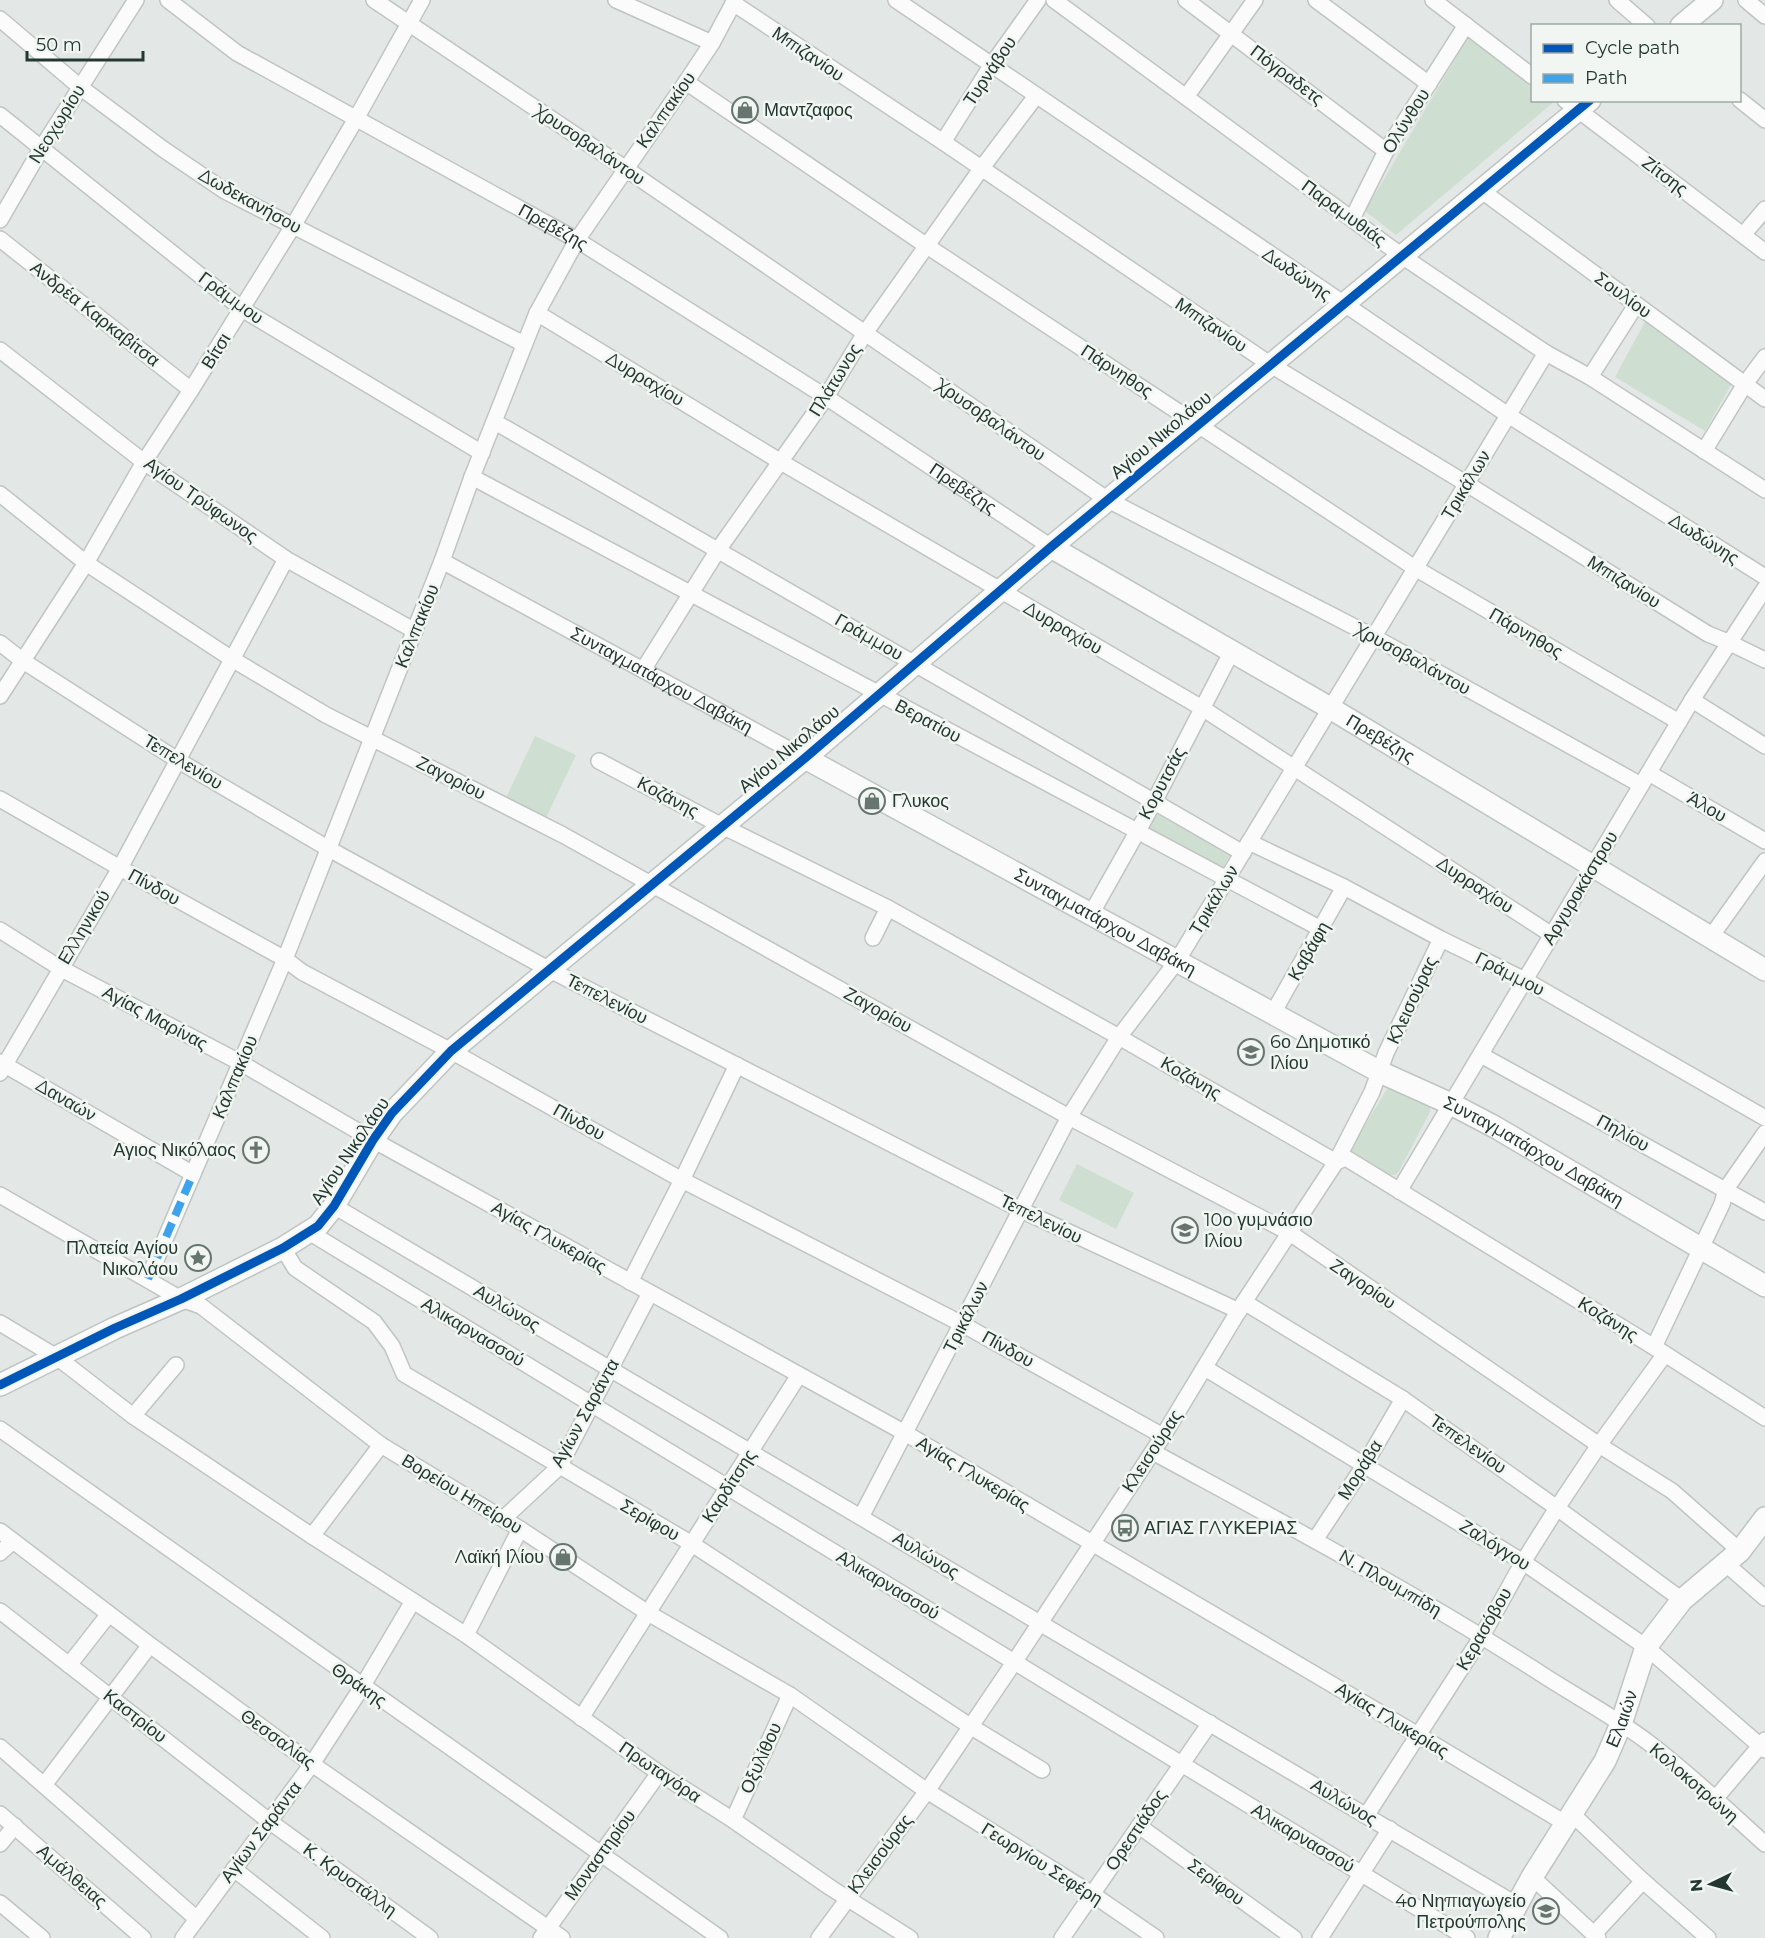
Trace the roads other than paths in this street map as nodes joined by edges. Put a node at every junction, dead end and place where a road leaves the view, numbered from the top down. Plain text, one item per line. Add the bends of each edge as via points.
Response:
1 (136, 0) edge
2 (168, 0) edge
3 (374, 0) edge
4 (422, 0) edge
5 (616, 0) edge
6 (896, 0) edge
7 (1038, 0) edge
8 (1054, 0) edge
9 (1186, 0) edge
10 (1255, 0) edge
11 (1316, 0) edge
12 (1433, 0) edge
13 (1617, 0) edge
14 (1712, 0) edge
15 (1746, 0) edge
16 (734, 2) edge
17 (1765, 16) edge
18 (0, 19) edge
19 (409, 22) junction
20 (1645, 24) edge
21 (1683, 24) edge
22 (1466, 25) junction
23 (1232, 33) junction
24 (712, 43) junction
25 (991, 66) junction
26 (1531, 74) edge
27 (686, 82) junction
28 (1429, 84) junction
29 (80, 87) junction
30 (1036, 96) junction
31 (1186, 97) junction
32 (1741, 101) edge
33 (1578, 104) edge
34 (0, 115) edge
35 (357, 117) junction
36 (1765, 120) edge
37 (943, 142) junction
38 (41, 149) junction
39 (1386, 151) junction
40 (626, 169) junction
41 (981, 169) junction
42 (1482, 190) junction
43 (1765, 209) edge
44 (1352, 219) junction
45 (0, 220) edge
46 (293, 226) junction
47 (1743, 235) junction
48 (0, 238) edge
49 (577, 240) junction
50 (927, 246) junction
51 (1765, 252) edge
52 (1402, 256) junction
53 (1636, 304) junction
54 (1343, 305) junction
55 (242, 309) junction
56 (537, 313) junction
57 (865, 333) junction
58 (524, 344) junction
59 (0, 350) edge
60 (1546, 353) junction
61 (1765, 357) edge
62 (1271, 365) junction
63 (1590, 377) junction
64 (1744, 384) junction
65 (191, 390) junction
66 (826, 397) junction
67 (1765, 399) edge
68 (1508, 416) junction
69 (495, 422) junction
70 (1199, 425) junction
71 (1704, 451) junction
72 (482, 453) junction
73 (144, 462) junction
74 (781, 462) junction
75 (472, 477) junction
76 (1467, 484) junction
77 (1765, 490) edge
78 (0, 494) edge
79 (1108, 500) junction
80 (1051, 548) junction
81 (718, 550) junction
82 (286, 559) junction
83 (442, 561) junction
84 (86, 563) junction
85 (1415, 568) junction
86 (1765, 577) edge
87 (1765, 588) edge
88 (1000, 591) junction
89 (691, 593) junction
90 (415, 632) junction
91 (1374, 637) junction
92 (1728, 642) junction
93 (0, 643) edge
94 (1232, 651) junction
95 (232, 659) junction
96 (1765, 660) edge
97 (23, 661) junction
98 (915, 664) junction
99 (643, 670) junction
100 (879, 695) junction
101 (0, 696) edge
102 (1692, 700) junction
103 (1202, 708) junction
104 (1330, 708) junction
105 (1679, 722) junction
106 (372, 739) junction
107 (1765, 746) edge
108 (805, 758) junction
109 (599, 760) dead end
110 (179, 761) junction
111 (1294, 768) junction
112 (1645, 779) junction
113 (0, 799) edge
114 (1154, 802) junction
115 (722, 826) junction
116 (1137, 831) junction
117 (1765, 841) edge
118 (1246, 847) junction
119 (329, 849) junction
120 (1765, 861) edge
121 (1593, 866) junction
122 (120, 868) junction
123 (1227, 879) junction
124 (653, 884) junction
125 (1344, 887) junction
126 (888, 908) junction
127 (1090, 914) junction
128 (1321, 929) junction
129 (0, 930) edge
130 (1552, 935) junction
131 (873, 938) dead end
132 (1710, 938) junction
133 (1441, 939) junction
134 (285, 959) junction
135 (1177, 961) junction
136 (60, 968) junction
137 (550, 969) junction
138 (1765, 970) edge
139 (1525, 980) junction
140 (1273, 1013) junction
141 (1119, 1037) junction
142 (451, 1051) junction
143 (1481, 1055) junction
144 (240, 1063) junction
145 (737, 1065) junction
146 (1, 1066) edge
147 (1380, 1072) junction
148 (1451, 1104) junction
149 (1069, 1117) junction
150 (1765, 1118) edge
151 (1765, 1133) edge
152 (373, 1140) junction
153 (1336, 1162) junction
154 (194, 1174) junction
155 (682, 1180) junction
156 (1726, 1189) junction
157 (1399, 1191) junction
158 (0, 1196) edge
159 (334, 1206) junction
160 (1021, 1210) junction
161 (1765, 1212) edge
162 (309, 1232) junction
163 (1290, 1233) junction
164 (284, 1248) junction
165 (1701, 1248) junction
166 (148, 1279) junction
167 (630, 1282) junction
168 (1765, 1286) edge
169 (650, 1293) junction
170 (181, 1299) junction
171 (1241, 1306) junction
172 (0, 1323) edge
173 (962, 1324) junction
174 (1659, 1351) junction
175 (58, 1358) junction
176 (176, 1365) dead end
177 (1205, 1368) junction
178 (610, 1369) junction
179 (799, 1375) junction
180 (0, 1385) edge
181 (1403, 1399) junction
182 (593, 1405) junction
183 (133, 1416) junction
184 (1765, 1418) edge
185 (0, 1429) edge
186 (905, 1434) junction
187 (1163, 1436) junction
188 (381, 1445) junction
189 (1599, 1445) junction
190 (751, 1452) junction
191 (1153, 1452) junction
192 (1365, 1464) junction
193 (559, 1467) junction
194 (728, 1488) junction
195 (1557, 1508) junction
196 (861, 1517) junction
197 (1765, 1518) edge
198 (503, 1519) junction
199 (520, 1529) junction
200 (0, 1531) edge
201 (312, 1536) junction
202 (1315, 1540) junction
203 (13, 1541) junction
204 (692, 1544) junction
205 (1092, 1544) junction
206 (0, 1553) edge
207 (1733, 1557) junction
208 (1522, 1562) junction
209 (1765, 1598) edge
210 (1682, 1600) junction
211 (413, 1601) junction
212 (0, 1611) edge
213 (648, 1613) junction
214 (109, 1614) junction
215 (1040, 1623) junction
216 (466, 1635) junction
217 (1482, 1636) junction
218 (150, 1645) junction
219 (1646, 1647) junction
220 (1015, 1661) junction
221 (69, 1665) junction
222 (362, 1687) junction
223 (789, 1695) junction
224 (111, 1698) junction
225 (581, 1718) junction
226 (1210, 1723) junction
227 (1621, 1724) junction
228 (970, 1726) junction
229 (1418, 1735) junction
230 (1763, 1745) edge
231 (0, 1747) edge
232 (312, 1764) junction
233 (1181, 1764) junction
234 (1042, 1770) dead end
235 (659, 1773) junction
236 (44, 1785) junction
237 (927, 1791) junction
238 (1715, 1799) junction
239 (0, 1814) edge
240 (1366, 1816) junction
241 (1568, 1818) junction
242 (733, 1820) junction
243 (269, 1821) junction
244 (1139, 1826) junction
245 (15, 1827) junction
246 (1390, 1829) junction
247 (0, 1844) edge
248 (1765, 1844) edge
249 (601, 1853) junction
250 (234, 1869) junction
251 (1362, 1874) junction
252 (1532, 1877) junction
253 (1643, 1881) junction
254 (1092, 1894) junction
255 (847, 1899) junction
256 (0, 1903) edge
257 (1517, 1905) junction
258 (197, 1919) junction
259 (544, 1933) edge
260 (1596, 1936) edge
261 (42, 1938) edge
262 (143, 1938) edge
263 (183, 1938) edge
264 (322, 1938) edge
265 (430, 1938) edge
266 (562, 1938) edge
267 (720, 1938) edge
268 (819, 1938) edge
269 (910, 1938) edge
270 (1062, 1938) edge
271 (1156, 1938) edge
272 (1294, 1938) edge
273 (1320, 1938) edge
274 (1467, 1938) edge
275 (1500, 1938) edge
276 (1708, 1938) edge

1 - 29 street, Νεοχωρίου
2 - 35 street, Πρεβέζης via 237,53
3 - 19 street, Χρυσοβαλάντου
4 - 19 street, Βίτσι
5 - 24 street
6 - 25 street, Δωδώνης
7 - 25 street, Τυρνάβου
8 - 31 street, Παραμυθιάς
9 - 23 street, Πόγραδετς
10 - 23 street
11 - 28 street
12 - 22 street
13 - 20 street
14 - 21 street
15 - 17 street
16 - 24 street, Καλπακίου
16 - 37 street, Μπιζανίου
18 - 29 street, Δωδεκανήσου
19 - 35 street, Βίτσι
19 - 40 street, Χρυσοβαλάντου
22 - 26 street
22 - 28 street, Ολύνθου
23 - 31 street
23 - 39 street, Πόγραδετς
24 - 27 street, Καλπακίου
25 - 30 street, Δωδώνης
25 - 37 street, Τυρνάβου
27 - 40 street, Καλπακίου
27 - 50 street, Πάρνηθος
28 - 39 street, Ολύνθου
29 - 38 street, Νεοχωρίου
29 - 46 street, Δωδεκανήσου via 183,164
30 - 41 street, Πλάτωνος
30 - 54 street, Δωδώνης
31 - 44 street, Παραμυθιάς
32 - 36 street
33 - 42 street, Αγίου Νικολάου
33 - 47 street, Ζίτσης
34 - 38 street, Γράμμου
35 - 46 street, Βίτσι
35 - 49 street, Πρεβέζης
37 - 41 street, Μπιζανίου
38 - 45 street, Νεοχωρίου
38 - 55 street, Γράμμου
39 - 44 street, Ολύνθου
40 - 49 street, Καλπακίου
40 - 57 street, Χρυσοβαλάντου
41 - 50 street, Πλάτωνος
41 - 62 street, Μπιζανίου
42 - 52 street, Αγίου Νικολάου
42 - 53 street, Σουλίου
43 - 47 street
44 - 52 street, Παραμυθιάς
46 - 55 street, Βίτσι
46 - 58 street, Δωδεκανήσου
47 - 51 street, Ζίτσης
48 - 65 street, Ανδρέα Καρκαβίτσα
49 - 56 street, Καλπακίου
49 - 66 street, Πρεβέζης
50 - 57 street, Πλάτωνος
50 - 70 street, Πάρνηθος
52 - 54 street, Αγίου Νικολάου
52 - 60 street, Παραμυθιάς
53 - 63 street
53 - 64 street, Σουλίου
54 - 62 street, Αγίου Νικολάου
54 - 68 street, Δωδώνης
55 - 65 street, Βίτσι
55 - 72 street, Γράμμου
56 - 58 street, Καλπακίου
56 - 74 street, Δυρραχίου
57 - 66 street, Πλάτωνος
57 - 79 street, Χρυσοβαλάντου
58 - 69 street, Καλπακίου
59 - 73 street, Αγίου Τρύφωνος
60 - 63 street, Παραμυθιάς
60 - 68 street, Τρικάλων
61 - 64 street
62 - 70 street, Αγίου Νικολάου
62 - 76 street, Μπιζανίου
63 - 71 street, Παραμυθιάς
64 - 67 street, Σουλίου
64 - 71 street
65 - 73 street, Βίτσι
66 - 74 street, Πλάτωνος
66 - 80 street, Πρεβέζης
68 - 76 street, Τρικάλων
68 - 86 street, Δωδώνης
69 - 72 street, Καλπακίου
69 - 81 street, Γράμμου
70 - 79 street, Αγίου Νικολάου
70 - 85 street, Πάρνηθος
71 - 77 street, Παραμυθιάς
72 - 75 street, Καλπακίου
73 - 82 street, Αγίου Τρύφωνος
73 - 84 street, Βίτσι
74 - 81 street, Πλάτωνος
74 - 88 street, Δυρραχίου
75 - 83 street, Καλπακίου
75 - 89 street, Βερατίου
76 - 85 street, Τρικάλων
76 - 92 street, Μπιζανίου via 1708,634
78 - 84 street, Ζαγορίου
79 - 80 street, Αγίου Νικολάου
79 - 91 street, Χρυσοβαλάντου
80 - 88 street, Αγίου Νικολάου
80 - 94 street, Πρεβέζης
81 - 89 street, Πλάτωνος
81 - 98 street, Γράμμου
82 - 90 street, Αγίου Τρύφωνος
82 - 95 street, Ελληνικού
83 - 90 street, Καλπακίου
83 - 99 street, Συνταγματάρχου Δαβάκη
84 - 95 street, Ζαγορίου
84 - 97 street, Βίτσι
85 - 91 street, Τρικάλων
85 - 105 street, Πάρνηθος
87 - 92 street, Αργυροκάστρου
88 - 98 street, Αγίου Νικολάου
88 - 103 street, Δυρραχίου
89 - 99 street, Πλάτωνος
89 - 100 street, Βερατίου
90 - 106 street, Καλπακίου
91 - 104 street, Τρικάλων
91 - 112 street, Χρυσοβαλάντου
92 - 96 street, Μπιζανίου
92 - 102 street, Αργυροκάστρου
93 - 97 street, Τεπελενίου
94 - 103 street, Κορυτσάς
94 - 104 street, Πρεβέζης
95 - 106 street, Ζαγορίου
95 - 110 street, Ελληνικού
97 - 101 street, Βίτσι
97 - 110 street, Τεπελενίου
98 - 100 street, Αγίου Νικολάου
98 - 114 street, Γράμμου
99 - 108 street, Συνταγματάρχου Δαβάκη
100 - 108 street, Αγίου Νικολάου
100 - 116 street, Βερατίου
102 - 105 street, Αργυροκάστρου
102 - 107 street
103 - 111 street, Δυρραχίου
103 - 114 street, Κορυτσάς
104 - 111 street, Τρικάλων
104 - 121 street, Πρεβέζης
105 - 112 street, Αργυροκάστρου
106 - 119 street, Καλπακίου
106 - 124 street, Ζαγορίου
108 - 115 street, Αγίου Νικολάου
108 - 127 street, Συνταγματάρχου Δαβάκη
109 - 115 street, Κοζάνης
110 - 119 street, Τεπελενίου
110 - 122 street, Ελληνικού
111 - 118 street, Τρικάλων
111 - 130 street, Δυρραχίου
112 - 117 street, Άλου
112 - 121 street, Αργυροκάστρου
113 - 122 street, Πίνδου
114 - 116 street, Κορυτσάς
114 - 118 street, Γράμμου
115 - 124 street, Αγίου Νικολάου
115 - 126 street, Κοζάνης
116 - 123 street, Βερατίου
116 - 127 street, Κορυτσάς
118 - 123 street, Τρικάλων
118 - 125 street, Γράμμου
119 - 134 street, Καλπακίου
119 - 137 street, Τεπελενίου
120 - 132 street
121 - 130 street, Αργυροκάστρου
121 - 132 street, Πρεβέζης
122 - 134 street, Πίνδου
122 - 136 street, Ελληνικού
123 - 128 street, Βερατίου
123 - 135 street, Τρικάλων
124 - 137 street, Αγίου Νικολάου
124 - 149 street, Ζαγορίου
125 - 128 street, Καβάφη
125 - 133 street, Γράμμου
126 - 131 street
126 - 141 street, Κοζάνης
127 - 135 street, Συνταγματάρχου Δαβάκη
128 - 140 street, Καβάφη
129 - 136 street, Αγίας Μαρίνας
130 - 139 street, Αργυροκάστρου
132 - 138 street, Πρεβέζης
133 - 139 street, Γράμμου
133 - 147 street, Κλεισούρας
134 - 142 street, Πίνδου via 302,972
134 - 144 street, Καλπακίου
135 - 140 street, Συνταγματάρχου Δαβάκη
135 - 141 street, Τρικάλων
136 - 144 street, Αγίας Μαρίνας
136 - 146 street, Ελληνικού
137 - 142 street, Αγίου Νικολάου
137 - 145 street, Τεπελενίου
139 - 143 street, Αργυροκάστρου
139 - 150 street, Γράμμου
140 - 147 street, Συνταγματάρχου Δαβάκη
141 - 149 street, Τρικάλων
141 - 153 street, Κοζάνης
142 - 152 street, Αγίου Νικολάου via 408,1095
142 - 155 street, Πίνδου
143 - 148 street, Αργυροκάστρου
143 - 156 street, Πηλίου
144 - 152 street, Αγίας Μαρίνας
144 - 154 street, Καλπακίου
145 - 155 street
145 - 160 street, Τεπελενίου
146 - 154 street, Δαναών
147 - 148 street, Συνταγματάρχου Δαβάκη
147 - 153 street, Κλεισούρας
148 - 157 street, Αργυροκάστρου
148 - 165 street, Συνταγματάρχου Δαβάκη
149 - 160 street, Τρικάλων
149 - 163 street, Ζαγορίου
151 - 156 street, Κερασόβου
152 - 159 street, Αγίου Νικολάου
152 - 167 street, Αγίας Γλυκερίας
153 - 157 street, Κοζάνης via 1346,1158
153 - 163 street, Κλεισούρας
154 - 166 street, Καλπακίου
155 - 167 street
155 - 173 street, Πίνδου
156 - 161 street, Πηλίου
156 - 165 street, Κερασόβου
157 - 174 street, Κοζάνης
158 - 166 street, Βορείου Ηπείρου
159 - 162 street, Αγίου Νικολάου
159 - 178 street, Αυλώνος
160 - 171 street, Τεπελενίου
160 - 173 street, Τρικάλων
162 - 164 street, Αγίου Νικολάου
162 - 182 street, Αλικαρνασσού
163 - 171 street, Κλεισούρας
163 - 189 street, Ζαγορίου
164 - 170 street, Αγίου Νικολάου
164 - 193 street, Σερίφου via 294,1268 374,1322 392,1346 404,1374
165 - 168 street, Συνταγματάρχου Δαβάκη
165 - 174 street, Κερασόβου
166 - 170 street, Βορείου Ηπείρου
167 - 169 street, Αγίας Γλυκερίας
169 - 178 street, Αγίων Σαράντα
169 - 179 street, Αγίας Γλυκερίας
170 - 175 street, Αγίου Νικολάου
170 - 188 street, Βορείου Ηπείρου via 201,1306
171 - 177 street, Κλεισούρας
171 - 181 street, Τεπελενίου
172 - 175 street, Πρωταγόρα
173 - 186 street, Τρικάλων
173 - 187 street, Πίνδου
174 - 184 street, Κοζάνης
174 - 189 street, Κερασόβου
175 - 180 street, Αγίου Νικολάου
175 - 183 street, Πρωταγόρα
176 - 183 street
177 - 187 street, Κλεισούρας
177 - 192 street, Ζαλόγγου
178 - 182 street, Αγίων Σαράντα
178 - 190 street, Αυλώνος
179 - 186 street, Αγίας Γλυκερίας
179 - 190 street, Καρδίτσης
181 - 192 street, Μοράβα
181 - 195 street, Τεπελενίου
182 - 193 street, Αγίων Σαράντα
182 - 194 street, Αλικαρνασσού
183 - 201 street, Πρωταγόρα
185 - 222 street, Θράκης
186 - 196 street, Τρικάλων
186 - 205 street, Αγίας Γλυκερίας
187 - 191 street, Κλεισούρας
188 - 198 street, Βορείου Ηπείρου
188 - 201 street
189 - 195 street, Κερασόβου
189 - 207 street, Ζαγορίου via 1672,1491
190 - 194 street, Καρδίτσης
190 - 196 street, Αυλώνος
191 - 202 street, N. Πλουμπίδη
191 - 205 street, Κλεισούρας
192 - 202 street, Μοράβα
192 - 208 street, Ζαλόγγου
193 - 198 street, Αγίων Σαράντα
193 - 204 street, Σερίφου
194 - 204 street, Καρδίτσης
194 - 220 street, Αλικαρνασσού
195 - 208 street, Κερασόβου
195 - 210 street, Τεπελενίου
196 - 215 street, Αυλώνος
197 - 207 street, Ελαιών
198 - 199 street, Βορείου Ηπείρου
199 - 213 street, Βορείου Ηπείρου
199 - 216 street
200 - 203 street, Θεσσαλίας
201 - 211 street, Πρωταγόρα
202 - 217 street, N. Πλουμπίδη
203 - 206 street
203 - 214 street, Θεσσαλίας
204 - 213 street, Καρδίτσης
204 - 228 street, Σερίφου
205 - 215 street, Κλεισούρας
205 - 229 street, Αγίας Γλυκερίας
207 - 209 street, Ζαγορίου
207 - 210 street, Ελαιών
208 - 217 street, Κερασόβου
208 - 219 street, Ζαλόγγου
210 - 219 street, Ελαιών
211 - 216 street, Πρωταγόρα
211 - 222 street, Αγίων Σαράντα
212 - 221 street, Καστρίου
213 - 223 street, Βορείου Ηπείρου
213 - 225 street, Καρδίτσης
214 - 218 street, Θεσσαλίας
214 - 221 street
215 - 220 street, Κλεισούρας
215 - 226 street, Αυλώνος
216 - 225 street, Πρωταγόρα
217 - 227 street, N. Πλουμπίδη
217 - 229 street, Κερασόβου
218 - 224 street
218 - 232 street, Θεσσαλίας
219 - 227 street, Ελαιών
219 - 230 street, Ζαλόγγου
220 - 228 street, Κλεισούρας
220 - 233 street, Αλικαρνασσού
221 - 224 street, Καστρίου
222 - 232 street, Αγίων Σαράντα
222 - 249 street, Θράκης
223 - 237 street, Βορείου Ηπείρου
223 - 242 street, Οξυλίθου
224 - 236 street
224 - 243 street, Καστρίου
225 - 235 street, Πρωταγόρα
226 - 233 street, Ορεστιάδος
226 - 240 street, Αυλώνος
227 - 238 street, Κολοκοτρώνη
227 - 241 street, Ελαιών via 1605,1761
228 - 234 street, Σερίφου
228 - 237 street, Κλεισούρας
229 - 240 street, Κερασόβου
229 - 241 street, Αγίας Γλυκερίας
230 - 238 street
231 - 236 street
232 - 243 street, Αγίων Σαράντα
232 - 259 street, Θεσσαλίας
233 - 244 street, Ορεστιάδος
233 - 251 street, Αλικαρνασσού
235 - 242 street, Πρωταγόρα
235 - 249 street, Μοναστηρίου
236 - 258 street
237 - 254 street, Γεωργίου Σεφέρη
237 - 255 street, Κλεισούρας
238 - 248 street, Κολοκοτρώνη
239 - 245 street, Αμάλθειας
240 - 246 street, Αυλώνος
241 - 252 street, Ελαιών
241 - 253 street, Αγίας Γλυκερίας
242 - 255 street, Πρωταγόρα
243 - 250 street, Αγίων Σαράντα
243 - 265 street, Κ. Κρυστάλλη
244 - 254 street, Ορεστιάδος
244 - 272 street, Σερίφου
245 - 247 street
245 - 262 street, Αμάλθειας
246 - 251 street
246 - 257 street, Αυλώνος
249 - 259 street, Μοναστηρίου
249 - 267 street, Θράκης
250 - 258 street, Αγίων Σαράντα
250 - 264 street
251 - 273 street
251 - 274 street, Αλικαρνασσού
252 - 257 street, Ελαιών
252 - 260 street
253 - 260 street
253 - 276 street, Αγίας Γλυκερίας
254 - 270 street, Ορεστιάδος
254 - 271 street, Γεωργίου Σεφέρη
255 - 268 street, Κλεισούρας
255 - 269 street, Πρωταγόρα
256 - 261 street
257 - 275 street, Ελαιών
258 - 263 street, Αγίων Σαράντα
259 - 266 street, Θεσσαλίας

